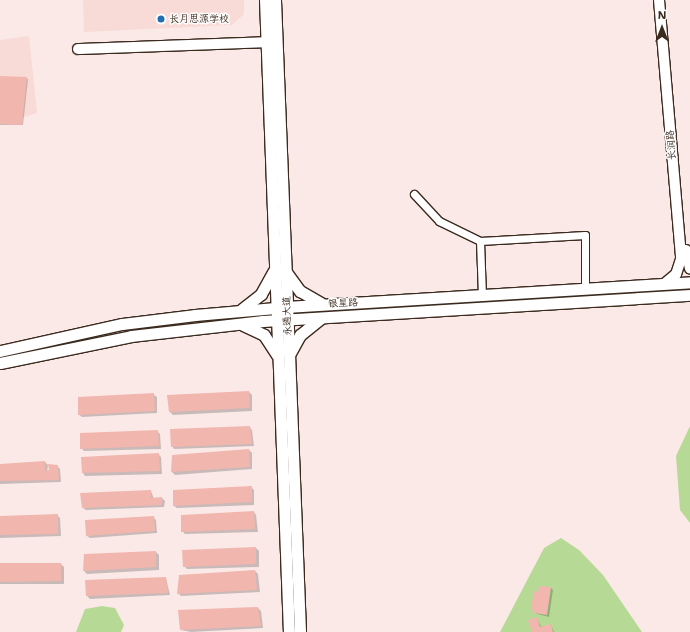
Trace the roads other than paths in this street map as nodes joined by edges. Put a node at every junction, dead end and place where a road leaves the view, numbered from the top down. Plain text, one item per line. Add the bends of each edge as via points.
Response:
1 (265, 0) edge
2 (275, 0) edge
3 (659, 0) edge
4 (665, 0) edge
5 (266, 42) junction
6 (78, 49) dead end
7 (414, 194) dead end
8 (480, 241) junction
9 (280, 269) junction
10 (690, 269) edge
11 (690, 282) edge
12 (664, 284) junction
13 (585, 289) junction
14 (690, 295) edge
15 (482, 296) junction
16 (324, 304) junction
17 (281, 307) junction
18 (238, 311) junction
19 (324, 318) junction
20 (282, 320) junction
21 (237, 324) junction
22 (0, 351) edge
23 (283, 358) junction
24 (0, 363) edge
25 (289, 632) edge
26 (300, 632) edge

1 - 5 main road, 永通大道
2 - 9 main road, 永通大道
3 - 12 main road, 长润路 via 681,259 676,274
4 - 10 main road, 长润路 via 686,251
5 - 6 main road
5 - 9 main road, 永通大道
7 - 8 street via 438,221
8 - 13 street via 585,235
8 - 15 street
9 - 16 main road via 300,291
9 - 17 main road, 永通大道
9 - 18 main road via 261,294 251,304
11 - 12 main road, 银星路
12 - 13 main road, 银星路
13 - 15 main road, 银星路
14 - 19 main road, 银星路
15 - 16 main road, 银星路
16 - 17 main road, 银星路
17 - 18 main road, 银星路
17 - 20 main road, 永通大道
18 - 22 main road, 银星路 via 122,324
19 - 20 main road, 银星路
19 - 23 main road via 310,325
20 - 21 main road, 银星路
20 - 23 main road, 永通大道
21 - 23 main road via 259,331
21 - 24 main road, 银星路 via 131,336
23 - 25 main road, 永通大道
23 - 26 main road, 永通大道

